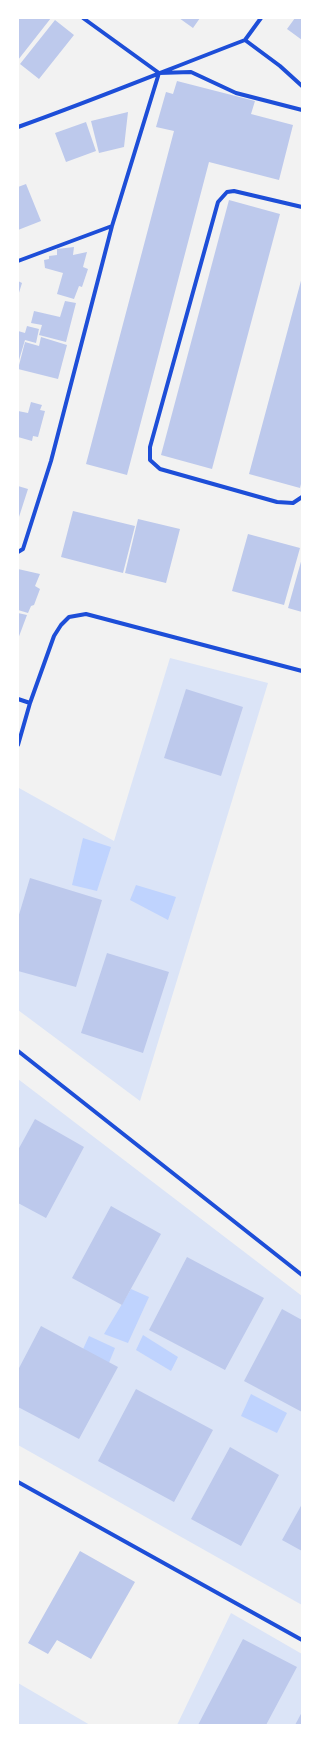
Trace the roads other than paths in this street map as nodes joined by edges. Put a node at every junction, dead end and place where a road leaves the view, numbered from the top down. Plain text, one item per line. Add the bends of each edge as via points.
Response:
1 (83, 18) edge
2 (262, 18) edge
3 (245, 40) junction
4 (159, 73) junction
5 (302, 86) edge
6 (302, 110) edge
7 (18, 127) edge
8 (302, 207) edge
9 (112, 226) junction
10 (18, 261) edge
11 (302, 497) edge
12 (18, 552) edge
13 (302, 671) edge
14 (18, 699) edge
15 (30, 703) junction
16 (18, 745) edge
17 (18, 1051) edge
18 (302, 1275) edge
19 (18, 1482) edge
20 (302, 1640) edge

1 - 4 street
2 - 3 street
3 - 4 street
3 - 5 street
4 - 6 street via 191,72 236,93
4 - 7 street
4 - 9 street
8 - 11 street via 234,191 227,192 218,202 150,447 150,460 160,469 277,502 293,503
9 - 10 street
9 - 12 street via 51,461 23,549
13 - 15 street via 86,614 70,617 54,636
14 - 15 street
15 - 16 street
17 - 18 street
19 - 20 street

